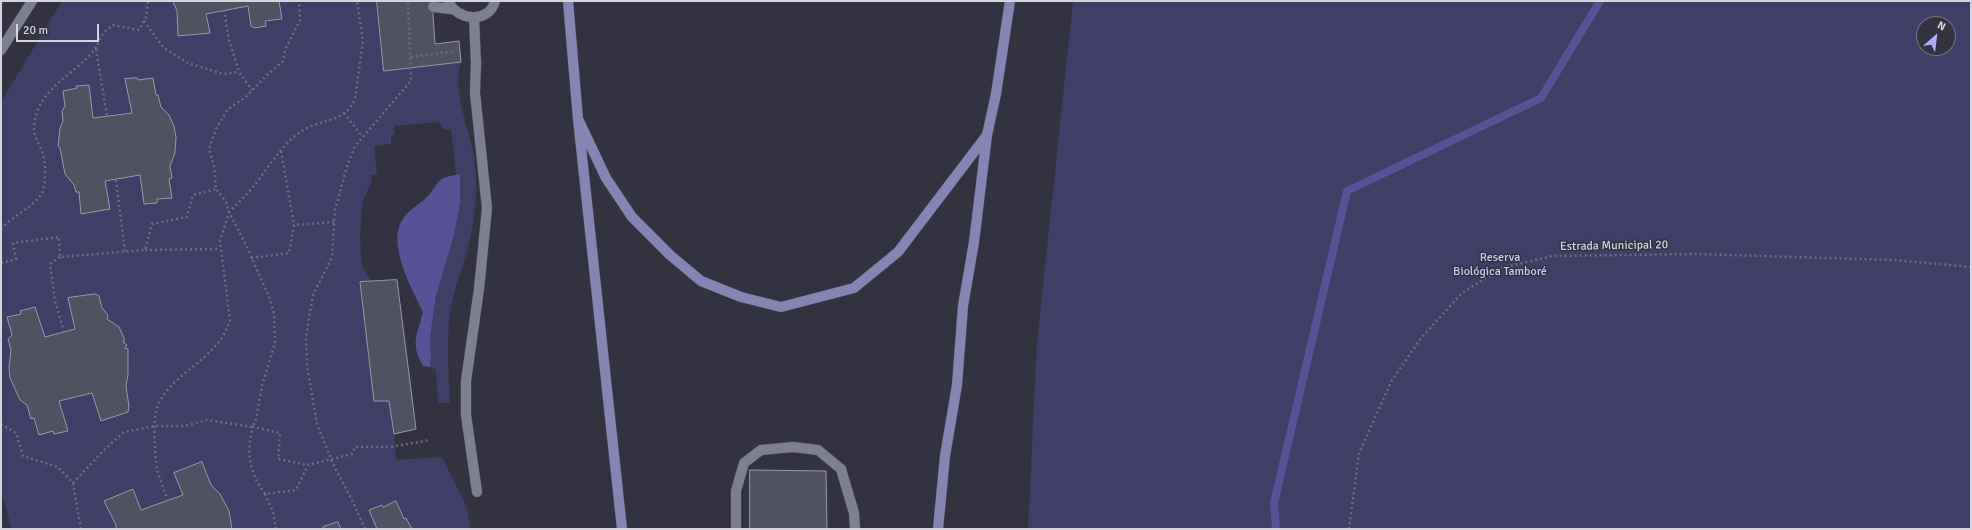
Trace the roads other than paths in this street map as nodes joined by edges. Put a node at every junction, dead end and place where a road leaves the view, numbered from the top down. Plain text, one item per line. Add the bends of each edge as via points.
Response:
1 (32, 1) edge
2 (494, 1) edge
3 (568, 1) edge
4 (1010, 1) edge
5 (450, 5) edge
6 (433, 7) dead end
7 (474, 18) junction
8 (1, 50) edge
9 (578, 119) junction
10 (988, 135) junction
11 (477, 492) dead end
12 (622, 529) edge
13 (736, 529) edge
14 (855, 529) edge
15 (938, 529) edge

1 - 8 street
2 - 7 street via 486,13
3 - 9 main road
4 - 10 main road
5 - 6 street
5 - 7 street via 462,16
7 - 11 street via 475,93 487,208 466,381 466,415
9 - 10 main road via 606,178 632,217 670,255 701,281 780,307 854,288 898,252
9 - 12 main road
10 - 15 main road via 963,306 957,385 945,456
13 - 14 street via 736,491 744,463 761,450 793,447 818,450 841,469 854,513

